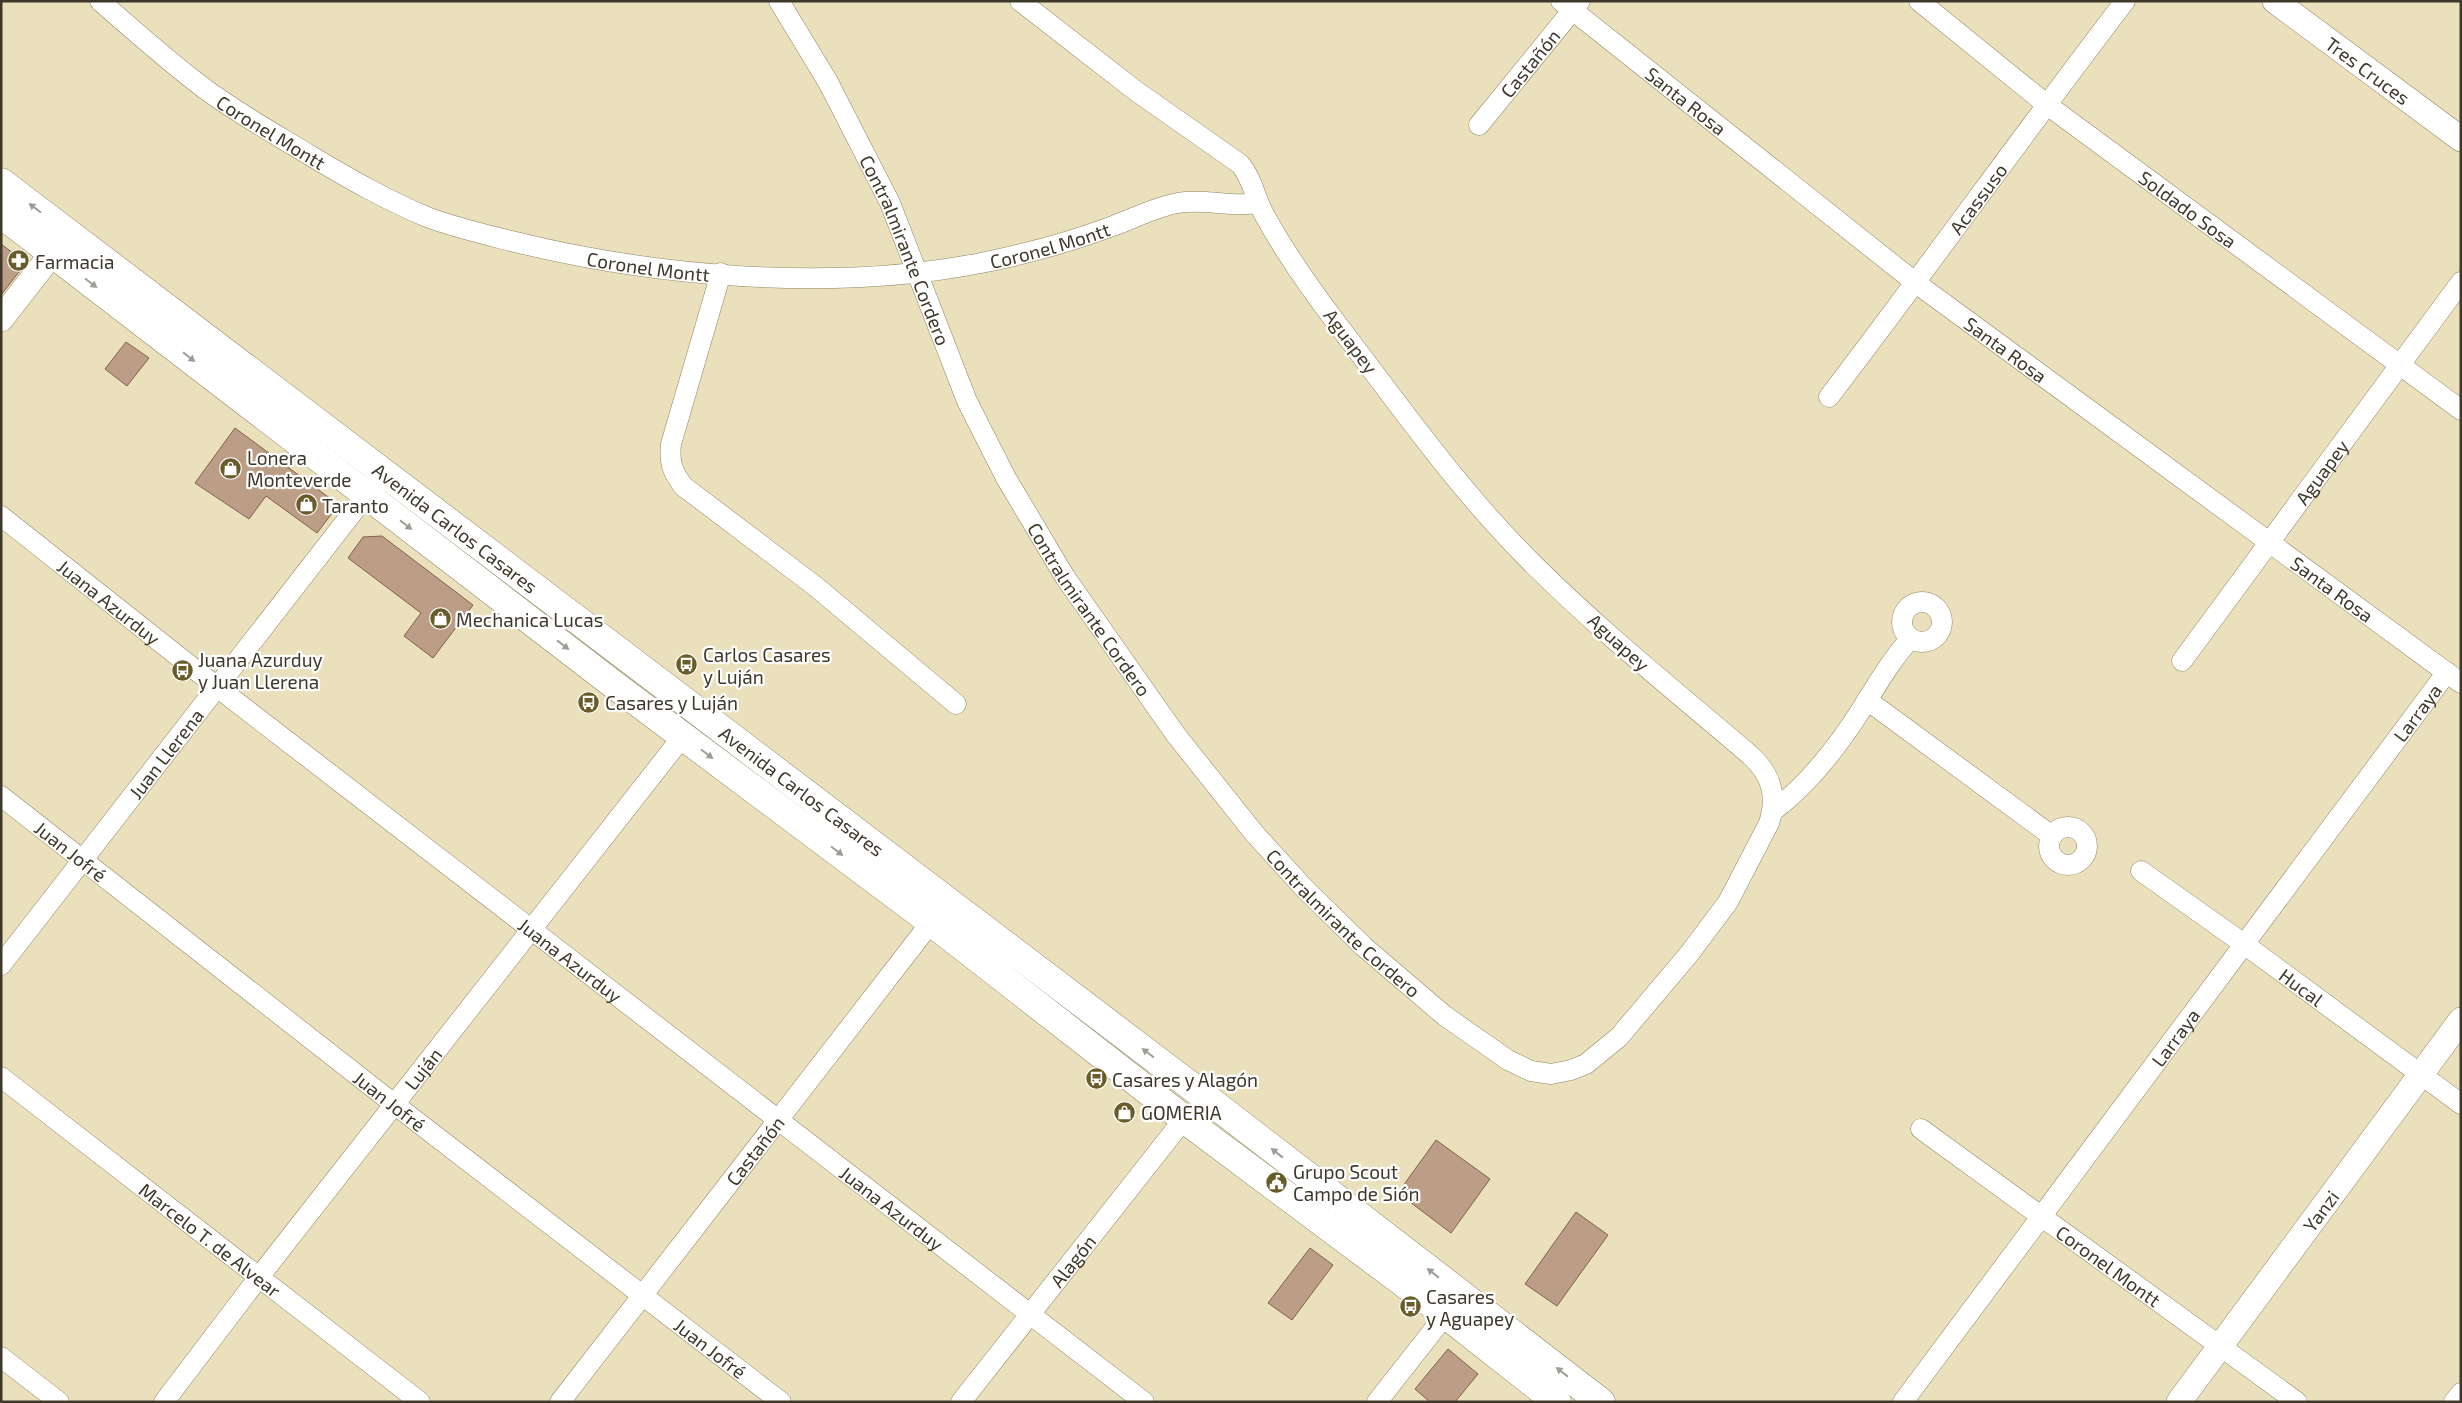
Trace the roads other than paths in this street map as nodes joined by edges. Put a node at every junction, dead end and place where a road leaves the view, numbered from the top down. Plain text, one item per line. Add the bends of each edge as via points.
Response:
1 (100, 1) edge
2 (779, 1) edge
3 (1020, 1) edge
4 (1918, 1) edge
5 (2125, 1) edge
6 (2275, 1) edge
7 (1571, 4) edge
8 (2046, 104) junction
9 (1480, 125) dead end
10 (2461, 139) edge
11 (1, 182) edge
12 (1258, 203) junction
13 (1, 214) edge
14 (60, 244) junction
15 (918, 272) junction
16 (721, 274) junction
17 (2461, 282) edge
18 (1916, 283) junction
19 (1, 319) edge
20 (2400, 367) junction
21 (1829, 397) dead end
22 (2461, 410) edge
23 (384, 472) junction
24 (368, 495) junction
25 (1, 516) edge
26 (2270, 542) junction
27 (1911, 638) dead end
28 (2182, 661) dead end
29 (2454, 677) edge
30 (218, 687) junction
31 (1867, 700) junction
32 (956, 704) dead end
33 (683, 736) junction
34 (1, 796) edge
35 (1773, 811) junction
36 (2052, 836) dead end
37 (84, 860) junction
38 (2141, 871) dead end
39 (947, 900) junction
40 (931, 922) junction
41 (532, 928) junction
42 (2244, 944) junction
43 (1, 965) edge
44 (2461, 1020) edge
45 (1571, 1070) joint
46 (2421, 1074) junction
47 (1, 1077) edge
48 (394, 1104) junction
49 (2461, 1104) edge
50 (777, 1118) junction
51 (1184, 1119) junction
52 (1921, 1129) dead end
53 (2040, 1216) junction
54 (259, 1277) junction
55 (644, 1294) junction
56 (1453, 1304) junction
57 (1029, 1315) junction
58 (2221, 1345) junction
59 (1, 1357) edge
60 (2461, 1393) edge
61 (60, 1402) edge
62 (164, 1402) edge
63 (420, 1402) edge
64 (560, 1402) edge
65 (781, 1402) edge
66 (961, 1402) edge
67 (1144, 1402) edge
68 (1377, 1402) edge
69 (1557, 1402) edge
70 (1601, 1402) edge
71 (1903, 1402) edge
72 (2179, 1402) edge
73 (2297, 1402) edge
74 (2454, 1402) edge

1 - 16 street, Coronel Montt via 205,89 248,118 366,188 428,217 557,252
2 - 15 street, Contralmirante Cordero via 856,136 890,203
3 - 12 street, Aguapey via 1136,92 1240,164 1250,175
4 - 8 street, Soldado Sosa
5 - 8 street, Acassuso
6 - 10 street, Tres Cruces
7 - 9 street, Castañón
7 - 18 street, Santa Rosa
8 - 18 street, Acassuso
8 - 20 street, Soldado Sosa
14 -> 11 main road, Avenida Carlos Casares
12 - 15 street, Coronel Montt via 1244,206 1200,200 1182,202 1060,244 980,263
12 - 35 street, Aguapey via 1274,232 1336,322 1467,493 1530,560 1613,638 1762,766 1770,778
13 - 14 main road, Avenida Carlos Casares
14 - 19 street
14 - 23 main road, Avenida Carlos Casares
14 -> 24 main road, Avenida Carlos Casares
15 - 16 street, Coronel Montt via 798,278
15 - 45 street, Contralmirante Cordero via 967,401 1011,487 1117,653 1176,735 1254,833 1363,946 1445,1016 1508,1060 1531,1071 1552,1074
16 - 32 street via 671,444 673,472 683,486 815,586
17 - 20 street, Aguapey
18 - 21 street, Acassuso
18 - 26 street, Santa Rosa
20 - 22 street, Soldado Sosa
20 - 26 street, Aguapey
23 - 24 street, Juan Llerena
23 - 39 main road, Avenida Carlos Casares
24 - 30 street, Juan Llerena
24 -> 33 main road, Avenida Carlos Casares
25 - 30 street, Juana Azurduy
26 - 28 street, Aguapey
26 - 29 street, Santa Rosa
27 - 31 street via 1897,653
29 - 42 street, Larraya
30 - 37 street, Juan Llerena
30 - 41 street, Juana Azurduy
31 - 35 street via 1810,777
31 - 36 street
33 -> 40 main road, Avenida Carlos Casares
33 - 41 street, Luján
34 - 37 street, Juan Jofré
35 - 45 street, Aguapey via 1728,902 1689,954 1619,1037 1599,1055
37 - 43 street, Juan Llerena
37 - 48 street, Juan Jofré
38 - 42 street, Hucal
39 - 40 street, Castañón
56 -> 39 main road, Avenida Carlos Casares
40 - 50 street, Castañón
40 - 51 main road, Avenida Carlos Casares
41 - 48 street, Luján
41 - 50 street, Juana Azurduy
42 - 46 street, Hucal
42 - 53 street, Larraya
44 - 46 street, Yanzi
46 - 49 street, Hucal
46 - 58 street, Yanzi
47 - 54 street, Marcelo T. de Alvear
48 - 54 street, Luján
48 - 55 street, Juan Jofré
50 - 55 street, Castañón
50 - 57 street, Juana Azurduy
51 - 56 main road, Avenida Carlos Casares
51 - 57 street, Alagón
52 - 53 street, Coronel Montt
53 - 58 street, Coronel Montt
53 - 71 street, Larraya
54 - 62 street, Luján
54 - 63 street, Marcelo T. de Alvear
55 - 64 street, Castañón
55 - 65 street, Juan Jofré
56 - 68 street
56 - 69 main road, Avenida Carlos Casares
70 -> 56 main road, Avenida Carlos Casares
57 - 66 street, Alagón
57 - 67 street, Juana Azurduy
58 - 72 street, Yanzi
58 - 73 street, Coronel Montt
59 - 61 street
60 - 74 street

